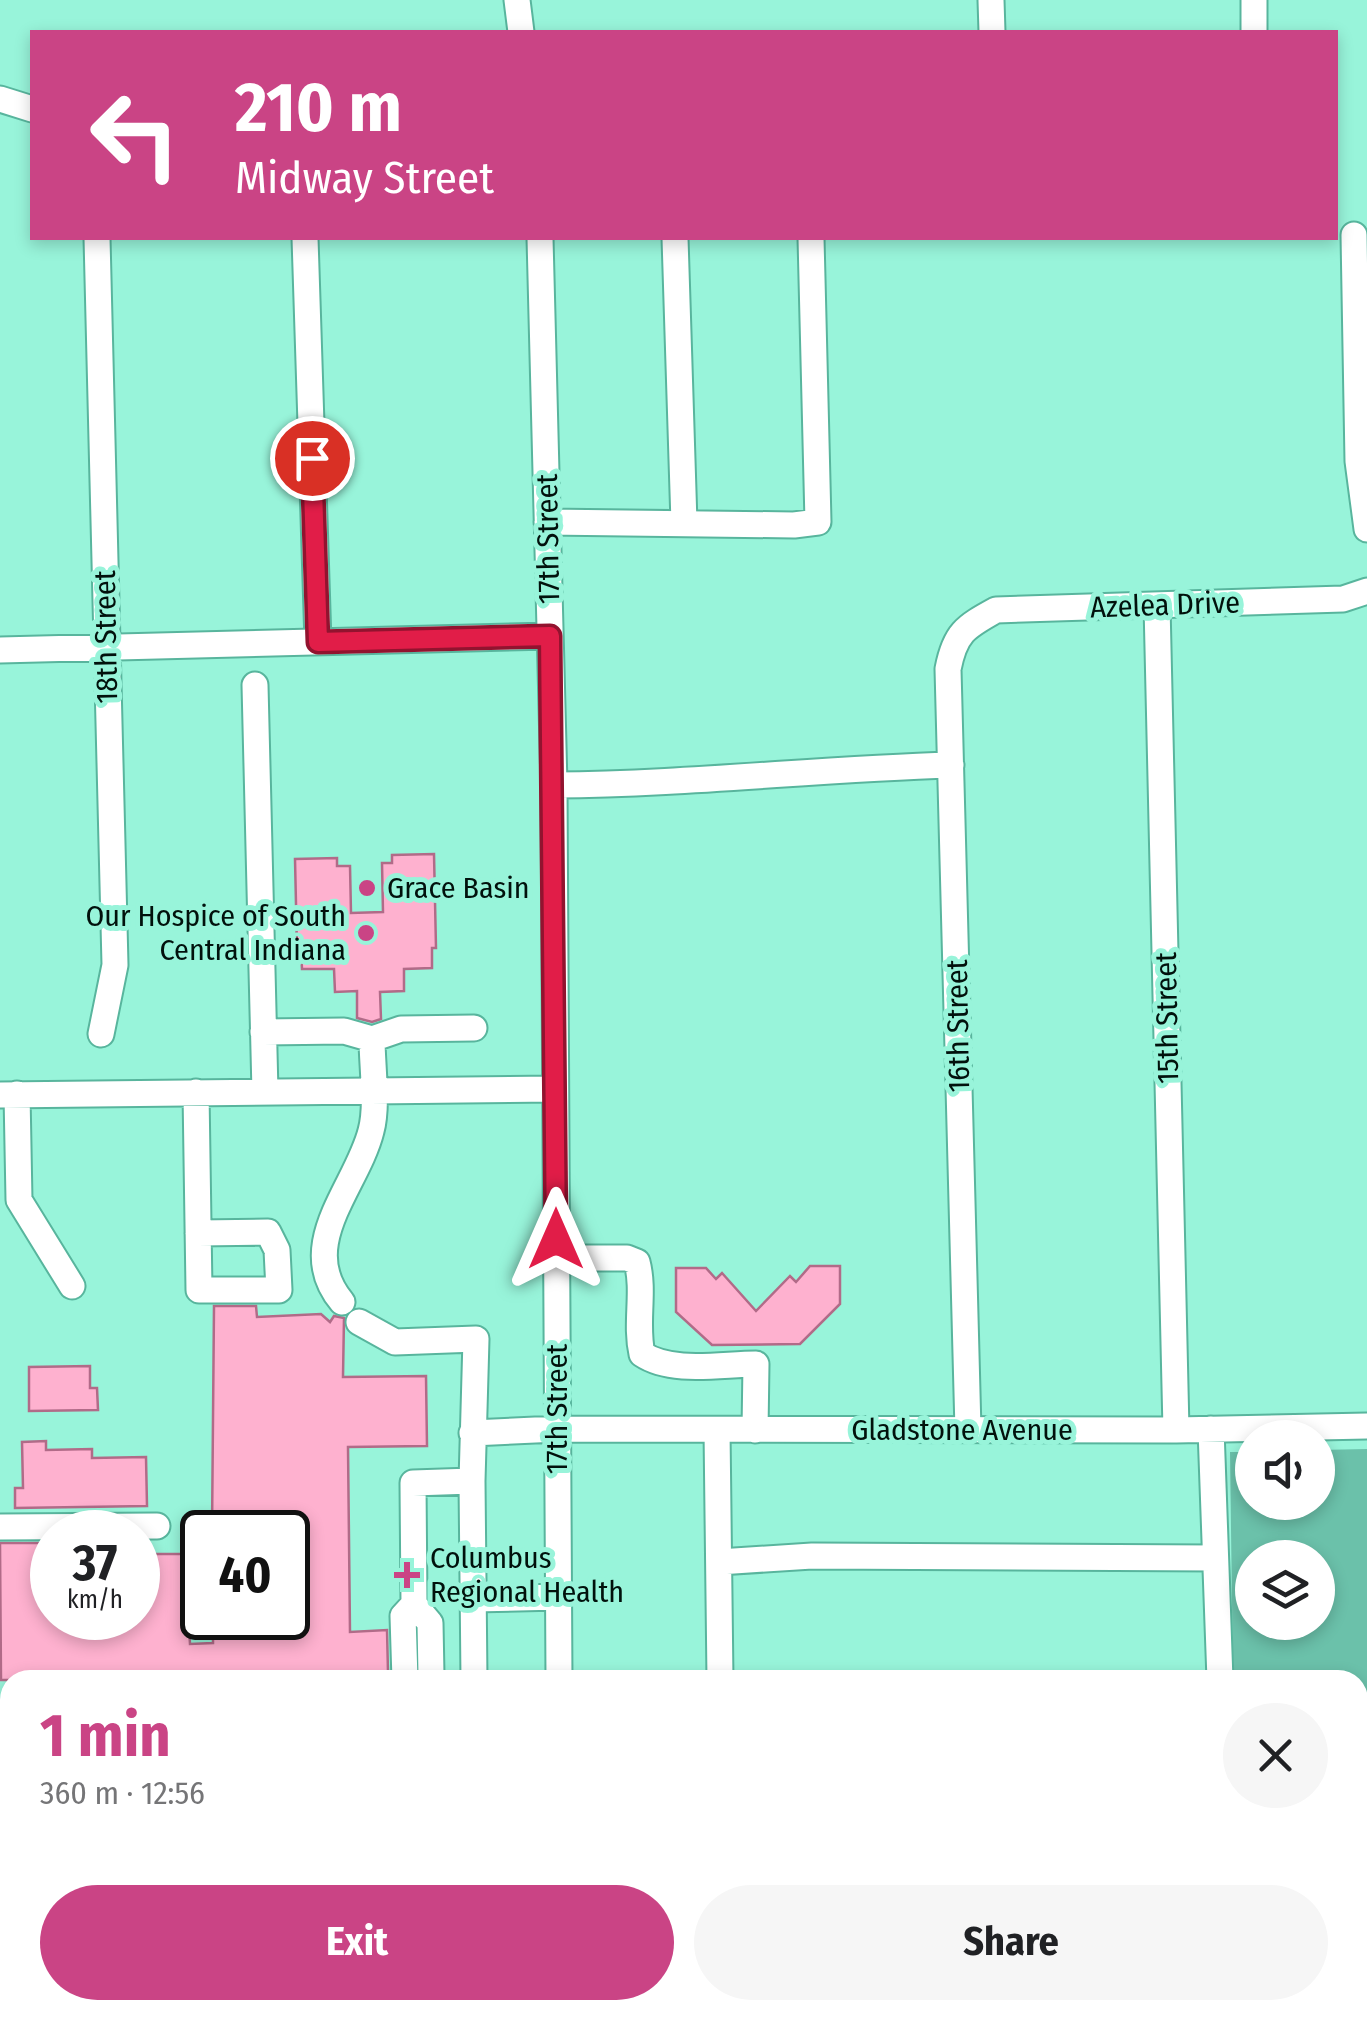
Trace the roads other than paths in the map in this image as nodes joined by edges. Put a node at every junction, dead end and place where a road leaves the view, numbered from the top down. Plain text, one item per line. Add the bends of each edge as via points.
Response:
1 (516, 0) edge
2 (991, 0) edge
3 (1254, 0) edge
4 (521, 30) edge
5 (992, 30) edge
6 (1254, 30) edge
7 (0, 99) edge
8 (30, 108) edge
9 (1352, 235) edge
10 (97, 240) edge
11 (305, 240) edge
12 (540, 240) edge
13 (676, 240) edge
14 (811, 240) edge
15 (547, 522) junction
16 (684, 524) junction
17 (1367, 529) edge
18 (1367, 591) edge
19 (1157, 605) junction
20 (966, 626) joint
21 (550, 636) junction
22 (318, 642) junction
23 (107, 648) junction
24 (0, 650) edge
25 (255, 685) dead end
26 (951, 765) junction
27 (554, 785) junction
28 (474, 1028) dead end
29 (264, 1032) junction
30 (101, 1034) dead end
31 (372, 1039) junction
32 (555, 1088) junction
33 (372, 1090) junction
34 (196, 1092) junction
35 (265, 1092) junction
36 (8, 1094) edge
37 (198, 1233) dead end
38 (556, 1258) junction
39 (72, 1286) dead end
40 (1367, 1426) edge
41 (1211, 1428) junction
42 (557, 1429) junction
43 (717, 1430) junction
44 (756, 1430) junction
45 (968, 1430) junction
46 (1176, 1430) junction
47 (472, 1433) junction
48 (472, 1481) junction
49 (0, 1527) edge
50 (30, 1527) edge
51 (1216, 1558) junction
52 (720, 1562) junction
53 (559, 1597) junction
54 (473, 1599) junction
55 (414, 1604) junction
56 (405, 1670) edge
57 (430, 1670) edge
58 (474, 1670) edge
59 (559, 1670) edge
60 (720, 1670) edge
61 (1220, 1670) edge

1 - 4 street
2 - 5 street
3 - 6 street
7 - 8 street
9 - 17 street via 1358,462
10 - 23 street, 18th Street
11 - 22 street
12 - 15 street, 17th Street
13 - 16 street
14 - 16 street via 818,522
15 - 16 street
15 - 21 street, 17th Street
18 - 19 street, Azelea Drive via 1343,598
19 - 20 street, Azelea Drive via 996,610
19 - 46 street, 15th Street
20 - 26 street, 16th Street via 948,668
21 - 22 street
21 - 27 street, 17th Street
22 - 23 street
23 - 24 street
23 - 30 street, 18th Street via 114,965
25 - 29 street
26 - 27 street
26 - 45 street, 16th Street
27 - 32 street, 17th Street
28 - 31 street via 401,1029
29 - 31 street via 344,1031
29 - 35 street
31 - 33 street
32 - 33 street
32 - 38 street, 17th Street
33 - 35 street
33 - 47 street via 372,1130 330,1223 324,1252 330,1288 351,1312 395,1342 476,1339
34 - 35 street
34 - 36 street
34 - 37 street
36 - 39 street via 18,1200
38 - 42 street, 17th Street
38 - 44 street via 636,1262 638,1338 642,1354 654,1362 756,1364
40 - 41 street, Gladstone Avenue
41 - 46 street, Gladstone Avenue
41 - 51 street
42 - 43 street, Gladstone Avenue
42 - 47 street, Gladstone Avenue
42 - 53 street, 17th Street
43 - 44 street, Gladstone Avenue
43 - 52 street
44 - 45 street, Gladstone Avenue
45 - 46 street, Gladstone Avenue
47 - 48 street
48 - 54 street
48 - 55 street via 413,1483
49 - 50 street
51 - 52 street via 812,1556
51 - 61 street
52 - 60 street
53 - 54 street
53 - 59 street, 17th Street
54 - 58 street
55 - 56 street via 403,1616
55 - 57 street via 430,1622

